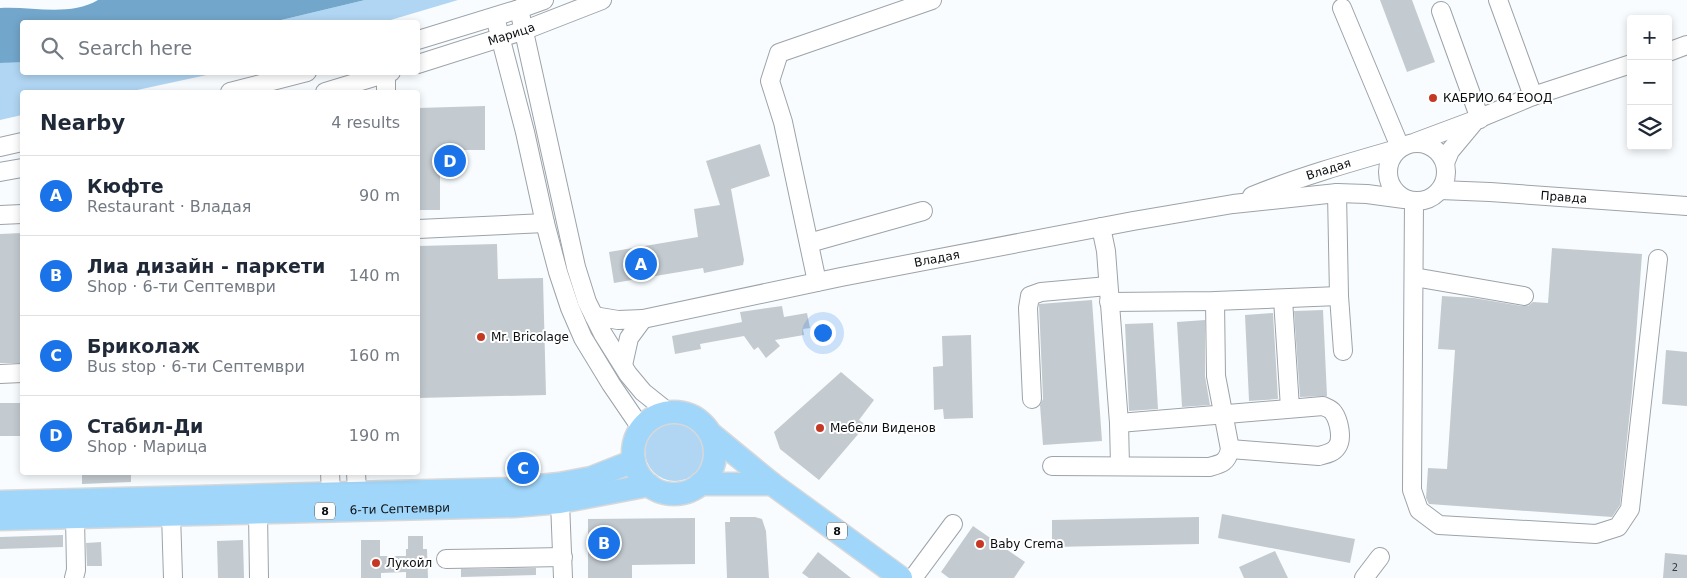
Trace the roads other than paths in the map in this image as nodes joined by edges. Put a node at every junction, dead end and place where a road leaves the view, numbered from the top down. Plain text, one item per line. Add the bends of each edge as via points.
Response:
1 (544, 0) edge
2 (602, 0) edge
3 (932, 0) edge
4 (1498, 0) edge
5 (1342, 8) dead end
6 (519, 9) junction
7 (1441, 12) dead end
8 (494, 17) junction
9 (525, 30) junction
10 (500, 38) junction
11 (420, 39) edge
12 (1687, 46) edge
13 (1672, 51) edge
14 (420, 63) edge
15 (1627, 65) edge
16 (295, 75) edge
17 (381, 75) edge
18 (388, 75) edge
19 (238, 90) edge
20 (332, 90) edge
21 (386, 90) edge
22 (1533, 96) junction
23 (1477, 119) junction
24 (20, 142) edge
25 (0, 146) edge
26 (1404, 146) junction
27 (1445, 163) junction
28 (20, 168) edge
29 (0, 172) edge
30 (1440, 190) junction
31 (1337, 193) junction
32 (1409, 200) junction
33 (1233, 204) junction
34 (1687, 206) edge
35 (923, 210) dead end
36 (20, 214) edge
37 (0, 215) edge
38 (545, 223) junction
39 (1101, 227) junction
40 (420, 229) edge
41 (809, 243) junction
42 (1658, 259) dead end
43 (1414, 277) junction
44 (817, 282) junction
45 (1109, 294) junction
46 (1339, 296) junction
47 (1524, 296) dead end
48 (1283, 299) junction
49 (1215, 301) junction
50 (594, 316) junction
51 (643, 319) junction
52 (1343, 351) dead end
53 (623, 365) junction
54 (20, 373) edge
55 (0, 374) edge
56 (1032, 398) dead end
57 (1290, 408) junction
58 (668, 412) junction
59 (1224, 415) junction
60 (1119, 423) junction
61 (641, 428) junction
62 (711, 434) junction
63 (1230, 449) junction
64 (634, 461) junction
65 (1052, 466) dead end
66 (1120, 466) junction
67 (330, 483) edge
68 (357, 483) edge
69 (700, 484) junction
70 (772, 484) junction
71 (649, 485) junction
72 (0, 502) edge
73 (560, 502) junction
74 (258, 513) junction
75 (171, 514) junction
76 (75, 517) junction
77 (0, 519) edge
78 (953, 524) dead end
79 (563, 557) junction
80 (1380, 557) dead end
81 (446, 559) dead end
82 (74, 578) edge
83 (173, 578) edge
84 (259, 578) edge
85 (563, 578) edge
86 (901, 578) edge
87 (913, 578) edge
88 (1364, 578) edge

1 - 6 street, Марица
2 - 9 street, Марица
3 - 41 street via 779,53 770,81 783,122
4 - 22 street
5 - 26 street
6 - 8 street, Марица
6 - 9 street
7 - 23 street
8 - 10 street
8 - 11 street, Марица
9 - 10 street, Марица
9 - 50 street via 576,267
10 - 14 street, Марица
10 - 38 street
12 - 13 street
15 - 22 street, Владая
16 - 19 street
17 - 20 street
18 - 21 street
22 - 23 street, Владая
23 - 26 street, Владая
23 - 27 street, Владая via 1450,151
24 - 25 street
26 - 27 street via 1425,143 1434,147
26 - 32 street via 1391,156 1387,176 1396,193
26 - 33 street, Владая via 1283,184
27 - 30 street, Владая via 1446,172
28 - 29 street
30 - 32 street, Владая via 1424,200
30 - 34 street, Правда
31 - 32 street, Владая
31 - 33 street, Владая
31 - 46 street
32 - 43 street
33 - 39 street, Владая
35 - 41 street
36 - 37 street
38 - 40 street
38 - 61 street via 567,299 583,338
39 - 44 street, Владая
39 - 45 street
41 - 44 street
42 - 43 street via 1630,509 1618,527 1596,534 1438,525 1419,510 1412,490
43 - 47 street
44 - 51 street, Владая
45 - 49 street
45 - 56 street via 1041,292 1030,296
45 - 60 street
46 - 48 street
46 - 52 street
48 - 49 street
48 - 57 street
49 - 59 street via 1216,376
50 - 51 street, Владая via 618,320
50 - 53 street
51 - 53 street via 629,338
53 - 58 street via 643,392
54 - 55 street
57 - 59 street
57 - 63 street via 1323,406 1332,410 1339,428 1338,446 1319,456
58 - 61 main road via 653,417
58 - 62 main road, 8 via 693,416
59 - 60 street
59 - 63 street
60 - 66 street
61 - 64 main road via 634,444
62 - 69 main road via 714,461
62 - 70 main road, 8
63 - 66 street via 1221,464 1209,467
64 - 68 main road, 6-ти Септември / 8 via 591,478 509,489
64 - 71 main road via 642,479
65 - 66 street
67 - 68 main road, 6-ти Септември / 8
67 - 72 main road, 6-ти Септември / 8
69 - 70 main road
69 - 71 main road via 674,494
70 - 86 main road, 8
71 - 73 main road, 6-ти Септември / 8
73 - 74 main road, 6-ти Септември / 8
73 - 79 street
74 - 75 main road, 6-ти Септември / 8
74 - 84 street
75 - 76 main road, 6-ти Септември / 8
75 - 83 street
76 - 77 main road, 6-ти Септември / 8
76 - 82 street
78 - 87 street
79 - 81 street
79 - 85 street
80 - 88 street

